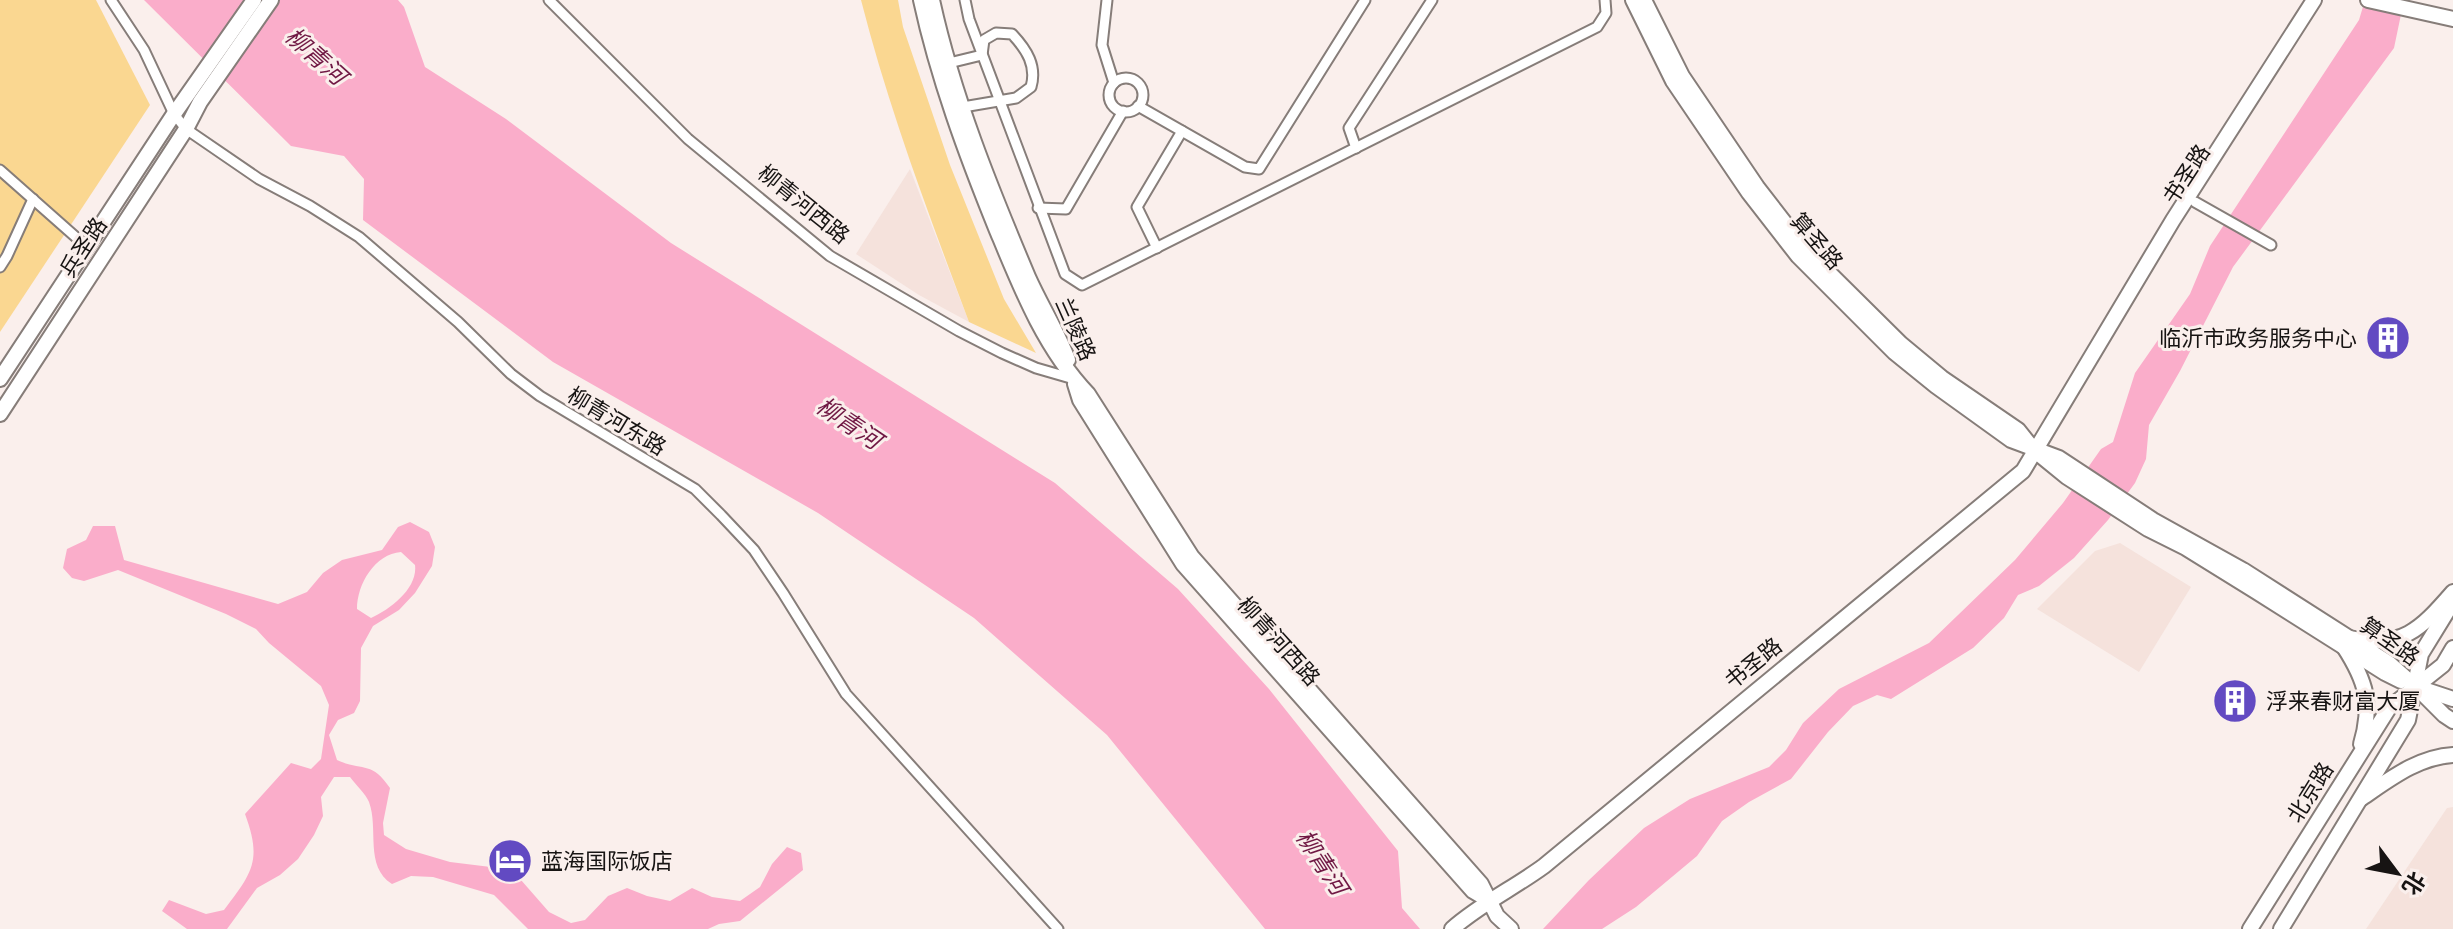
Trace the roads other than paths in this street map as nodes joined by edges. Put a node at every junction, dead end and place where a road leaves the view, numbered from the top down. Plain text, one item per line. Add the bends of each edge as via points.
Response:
1 (111, 0) edge
2 (254, 0) edge
3 (271, 0) edge
4 (549, 0) edge
5 (921, 0) edge
6 (932, 0) edge
7 (965, 0) edge
8 (1107, 0) edge
9 (1365, 0) edge
10 (1432, 0) edge
11 (1605, 0) edge
12 (1633, 0) edge
13 (1644, 0) edge
14 (2314, 0) edge
15 (2321, 0) edge
16 (2368, 0) edge
17 (2407, 0) edge
18 (2453, 9) edge
19 (2430, 10) junction
20 (2453, 19) edge
21 (982, 55) junction
22 (949, 63) junction
23 (1114, 83) junction
24 (194, 98) junction
25 (999, 100) junction
26 (1138, 106) junction
27 (963, 107) junction
28 (1123, 111) junction
29 (174, 114) junction
30 (186, 129) junction
31 (1182, 131) junction
32 (1356, 148) junction
33 (0, 170) edge
34 (33, 199) junction
35 (2195, 202) junction
36 (1038, 208) junction
37 (2268, 243) dead end
38 (87, 247) junction
39 (1157, 248) junction
40 (0, 267) edge
41 (0, 379) edge
42 (1074, 379) junction
43 (0, 414) edge
44 (2035, 451) junction
45 (2453, 592) edge
46 (2453, 602) edge
47 (2346, 643) junction
48 (2453, 648) edge
49 (2416, 687) junction
50 (2453, 699) edge
51 (2453, 721) edge
52 (2453, 755) edge
53 (2354, 763) junction
54 (2359, 801) junction
55 (1490, 901) junction
56 (1058, 929) edge
57 (1452, 929) edge
58 (1465, 929) edge
59 (1512, 929) edge
60 (2250, 929) edge
61 (2281, 929) edge

1 - 29 street, 柳青河东路 via 144,50
2 - 24 main road
3 - 24 main road
4 - 42 street, 柳青河西路 via 688,139 830,256 970,337 1036,368
5 - 42 main road, 兰陵路 via 983,197 1021,287
6 - 22 main road, 兰陵路
7 - 21 street
8 - 23 street via 1102,45
9 - 31 street via 1259,169 1245,167
10 - 32 street via 1349,128
11 - 32 street via 1606,13 1597,27
12 - 44 main road, 算圣路 via 1673,81 1798,256 1905,360 2011,440
13 - 44 main road, 算圣路 via 1682,76 1805,249 1901,344 2018,430
14 - 44 main road, 书圣路 via 2173,220
15 - 35 main road, 书圣路
16 - 19 main road
17 - 19 main road
18 - 19 main road
19 - 20 main road
21 - 22 street
21 - 25 street
21 - 25 street via 984,40 996,33 1012,34 1035,74 1031,87 1016,98
22 - 27 main road, 兰陵路
23 - 26 street via 1127,78 1139,84
23 - 28 street via 1110,100
24 - 29 main road, 兵圣路
24 - 30 main road, 兵圣路
25 - 27 street
25 - 36 street
26 - 28 street
26 - 31 street
27 - 42 main road, 兰陵路 via 1030,282
28 - 36 street via 1066,209
29 - 30 street, 柳青河东路
29 - 38 main road, 兵圣路
30 - 43 main road, 兵圣路
30 - 56 street, 柳青河东路 via 359,237 540,396 695,489 754,550 846,694
31 - 39 street via 1137,207
32 - 39 street
33 - 34 street
34 - 38 street
34 - 40 street
35 - 37 street
35 - 44 main road, 书圣路 via 2049,443
36 - 39 street via 1065,274 1082,285
38 - 41 main road, 兵圣路
42 - 55 main road, 柳青河西路 via 1080,400 1183,564 1473,891
44 - 47 main road, 算圣路 via 2059,458 2070,473 2186,548
44 - 55 main road, 书圣路
45 - 47 main road via 2420,628 2376,643
46 - 49 main road, 北京路 via 2421,654
47 - 49 main road, 算圣路 via 2385,673
47 - 53 main road via 2367,695 2368,722
48 - 49 main road, 北京路 via 2443,665
49 - 50 main road
49 - 51 main road
49 - 53 main road, 北京路 via 2389,708
49 - 54 main road, 北京路 via 2408,720
52 - 54 main road via 2406,769
53 - 60 main road, 北京路
54 - 61 main road, 北京路
55 - 57 main road, 书圣路
55 - 58 main road, 书圣路
55 - 59 main road, 柳青河西路

